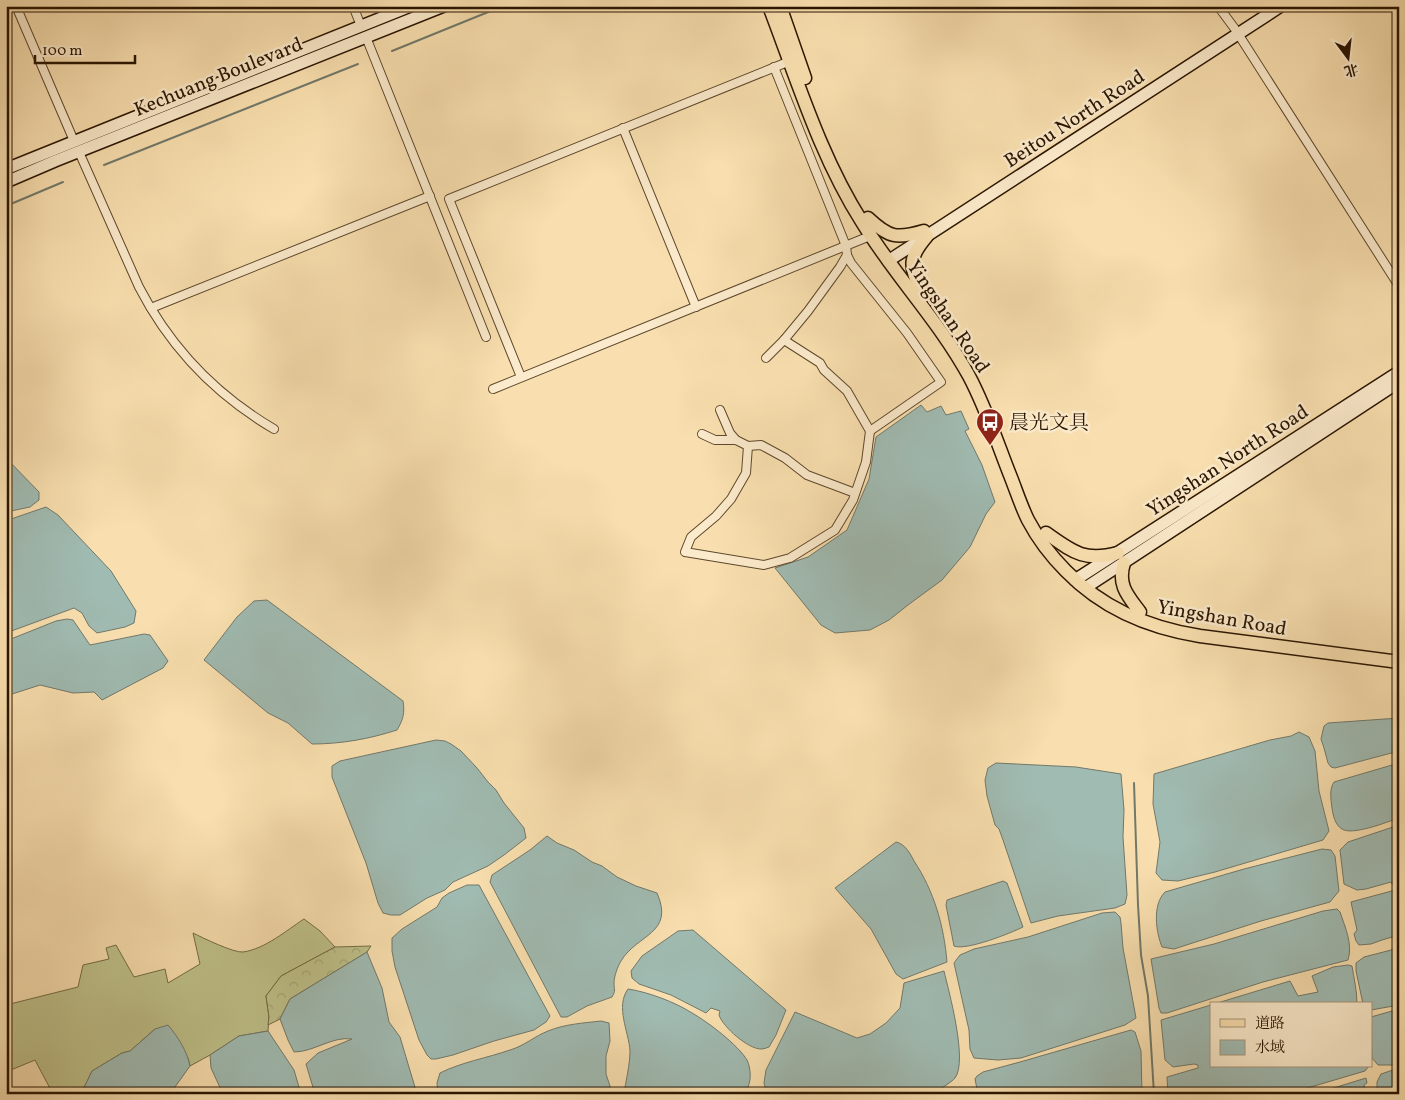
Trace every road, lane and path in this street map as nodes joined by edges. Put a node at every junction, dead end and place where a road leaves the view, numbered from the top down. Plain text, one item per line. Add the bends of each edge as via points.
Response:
1 (16, 6) edge
2 (353, 6) edge
3 (412, 6) edge
4 (444, 6) edge
5 (769, 6) edge
6 (780, 6) edge
7 (1218, 6) edge
8 (1270, 6) edge
9 (1281, 6) edge
10 (361, 26) junction
11 (1236, 32) junction
12 (366, 37) junction
13 (790, 61) junction
14 (774, 67) junction
15 (623, 128) junction
16 (77, 146) junction
17 (6, 169) edge
18 (6, 182) edge
19 (430, 196) junction
20 (868, 218) junction
21 (926, 233) junction
22 (870, 236) junction
23 (846, 246) junction
24 (846, 255) junction
25 (890, 257) junction
26 (1399, 286) edge
27 (922, 292) junction
28 (696, 306) junction
29 (151, 308) junction
30 (486, 336) dead end
31 (784, 340) junction
32 (766, 358) dead end
33 (1399, 372) edge
34 (521, 377) junction
35 (1399, 382) edge
36 (493, 389) dead end
37 (720, 410) dead end
38 (274, 429) dead end
39 (870, 431) junction
40 (702, 434) dead end
41 (736, 440) junction
42 (748, 446) junction
43 (855, 493) junction
44 (1046, 533) junction
45 (1121, 558) junction
46 (1084, 582) junction
47 (1140, 612) junction
48 (1399, 654) edge
49 (1399, 662) edge

1 - 16 street
2 - 10 street
3 - 10 main road, Kechuang Boulevard
4 - 12 main road, Kechuang Boulevard
5 - 13 main road, Yingshan Road
6 - 20 main road, Yingshan Road via 832,149
7 - 11 street
8 - 11 main road, Beitou North Road
9 - 11 main road, Beitou North Road
10 - 16 main road, Kechuang Boulevard
11 - 21 main road, Beitou North Road
11 - 26 street
12 - 16 main road, Kechuang Boulevard
12 - 19 street
13 - 14 street
13 - 22 main road, Yingshan Road via 832,168
14 - 15 street
14 - 23 street
15 - 28 street
15 - 34 street via 449,199
16 - 17 main road, Kechuang Boulevard
16 - 18 main road, Kechuang Boulevard
16 - 29 street
19 - 29 street
19 - 30 street
20 - 21 main road via 893,235
20 - 25 main road, Yingshan Road
21 - 25 main road, Beitou North Road
21 - 27 main road via 912,260
22 - 23 street
22 - 25 main road, Yingshan Road
23 - 24 street
23 - 28 street
24 - 31 street
24 - 39 street via 941,382
25 - 27 main road, Yingshan Road
25 - 46 main road, Yingshan Road via 959,359 984,408 1019,500 1039,538 1052,555
27 - 44 main road, Yingshan Road via 955,337 980,381 1026,497
28 - 34 street
29 - 38 street via 170,337 204,377 237,405
31 - 32 street
31 - 39 street via 820,363 848,391
33 - 45 main road, Yingshan North Road
34 - 36 street
35 - 45 main road, Yingshan North Road
37 - 41 street
39 - 43 street via 866,462
40 - 41 street via 715,440
41 - 42 street
42 - 43 street via 761,445 807,475
42 - 43 street via 746,472 731,499 690,537 685,552 764,565 790,558 834,530
44 - 45 main road via 1087,556
44 - 46 main road, Yingshan Road
45 - 46 main road, Yingshan North Road
45 - 47 main road via 1124,588
46 - 47 main road, Yingshan Road
46 - 49 main road, Yingshan Road via 1112,606 1137,620 1179,633
47 - 48 main road, Yingshan Road via 1180,625

